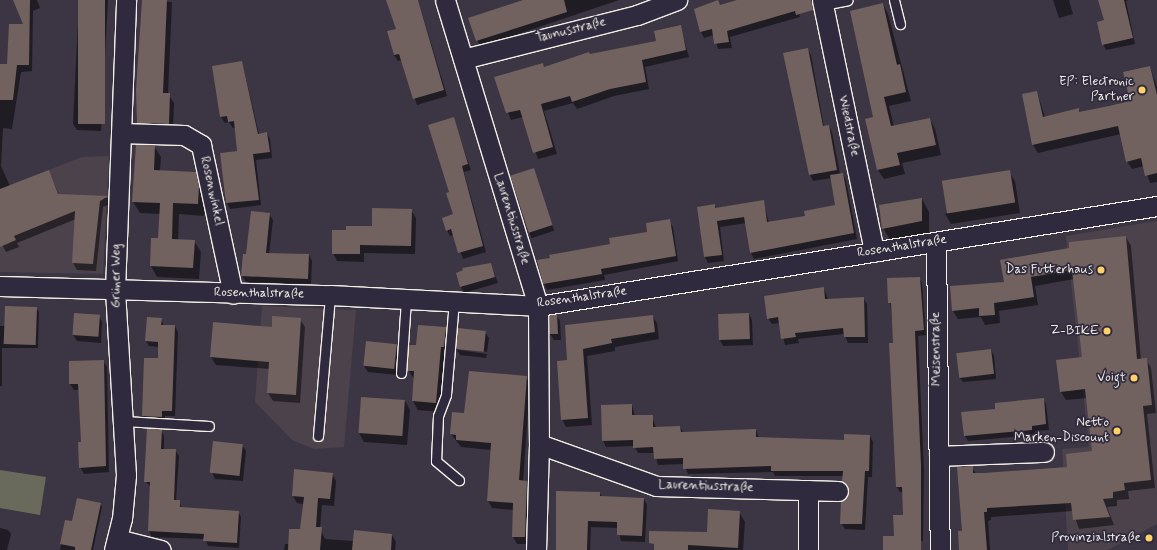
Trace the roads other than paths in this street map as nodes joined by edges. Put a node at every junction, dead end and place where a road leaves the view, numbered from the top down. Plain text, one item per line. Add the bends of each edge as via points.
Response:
1 (126, 0) edge
2 (445, 0) edge
3 (678, 0) edge
4 (848, 0) edge
5 (894, 0) edge
6 (822, 2) edge
7 (900, 24) dead end
8 (463, 58) junction
9 (122, 133) junction
10 (1157, 206) edge
11 (936, 242) junction
12 (874, 252) junction
13 (0, 286) edge
14 (115, 290) junction
15 (233, 294) junction
16 (330, 295) junction
17 (406, 299) junction
18 (454, 301) junction
19 (538, 306) junction
20 (401, 373) dead end
21 (124, 421) junction
22 (209, 426) dead end
23 (318, 436) dead end
24 (539, 444) junction
25 (1044, 452) dead end
26 (939, 456) junction
27 (459, 480) dead end
28 (808, 490) junction
29 (838, 491) dead end
30 (115, 545) edge
31 (161, 550) edge
32 (536, 550) edge
33 (808, 550) edge
34 (940, 550) edge

1 - 9 street, Grüner Weg
2 - 8 street, Laurentiusstraße
3 - 8 street, Taunusstraße via 637,15
4 - 6 lane
5 - 7 lane
6 - 12 street, Wiedstraße
8 - 19 street, Laurentiusstraße
9 - 14 street, Grüner Weg
9 - 15 street, Rosenwinkel via 184,136 201,145
10 - 11 street, Rosenthalstraße
11 - 12 street, Rosenthalstraße
11 - 26 street, Meisenstraße
12 - 19 street, Rosenthalstraße
13 - 14 street, Rosenthalstraße
14 - 15 street, Rosenthalstraße
14 - 21 street, Grüner Weg
15 - 16 street, Rosenthalstraße
16 - 17 street, Rosenthalstraße
16 - 23 lane
17 - 18 street, Rosenthalstraße
17 - 20 lane
18 - 19 street, Rosenthalstraße
18 - 27 lane via 446,395 438,416 436,461
19 - 24 street, Laurentiusstraße
21 - 22 lane
21 - 30 street, Grüner Weg via 126,475 122,519
24 - 28 street, Laurentiusstraße via 656,486
24 - 32 street, Laurentiusstraße
25 - 26 street
26 - 34 street, Meisenstraße
28 - 29 street, Laurentiusstraße
28 - 33 street
30 - 31 street

